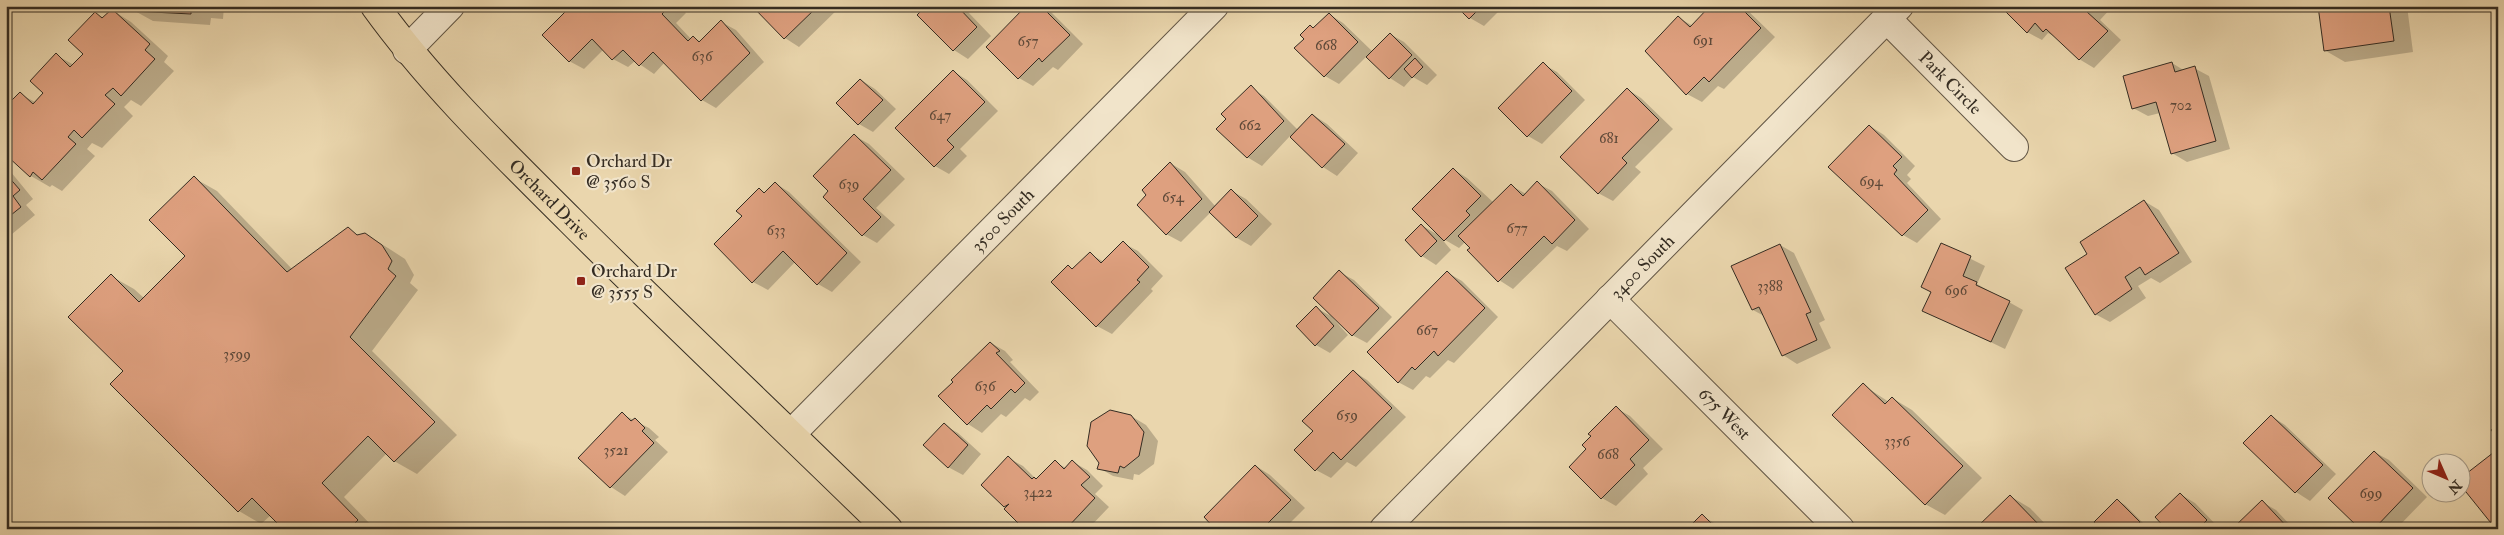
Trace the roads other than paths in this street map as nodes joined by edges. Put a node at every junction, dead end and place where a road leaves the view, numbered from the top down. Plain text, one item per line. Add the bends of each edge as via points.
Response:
1 (375, 6) edge
2 (450, 6) edge
3 (1214, 6) edge
4 (1893, 12) edge
5 (407, 50) junction
6 (2014, 147) dead end
7 (1610, 299) junction
8 (791, 434) junction
9 (888, 529) edge
10 (1384, 529) edge
11 (1840, 529) edge

1 - 5 main road, Orchard Drive
2 - 5 street
3 - 8 street, 3500 South
4 - 6 street, Park Circle
4 - 7 street, 3400 South
5 - 8 main road, Orchard Drive via 464,115
7 - 10 street, 3400 South
7 - 11 street, 675 West
8 - 9 main road, Orchard Drive

